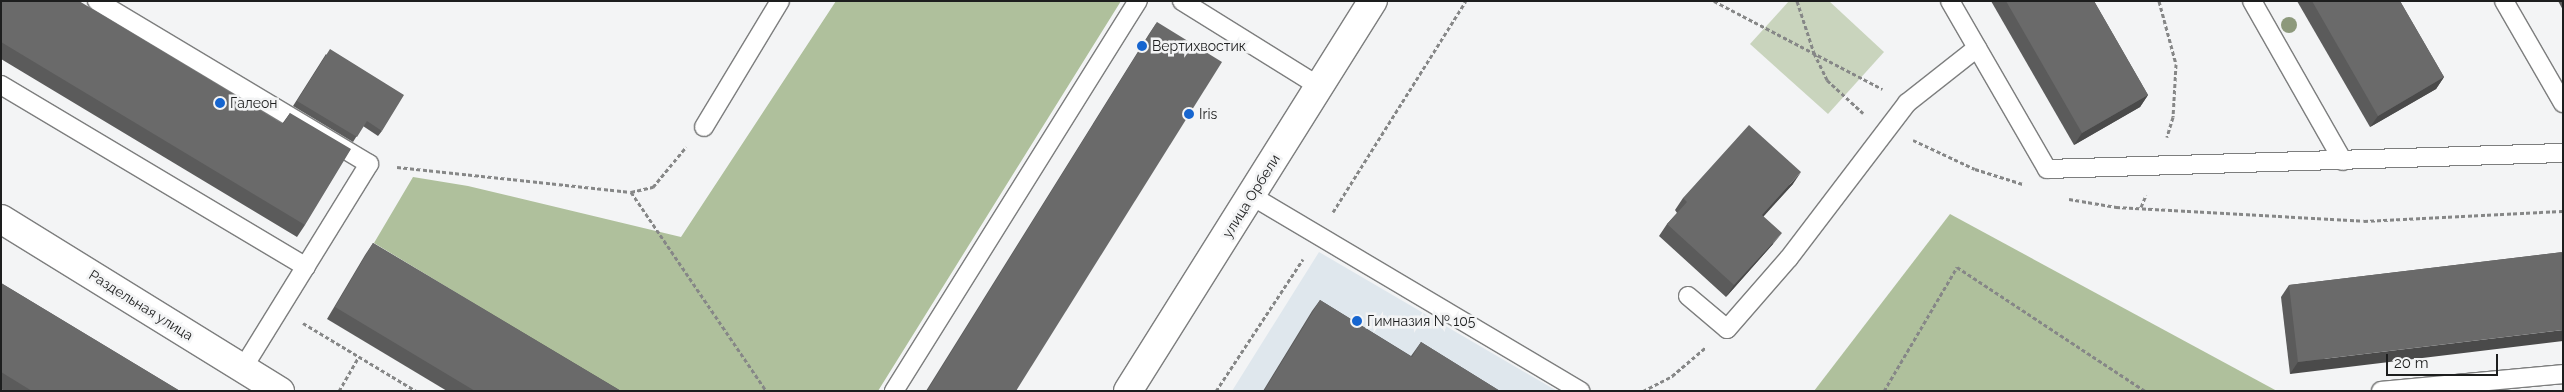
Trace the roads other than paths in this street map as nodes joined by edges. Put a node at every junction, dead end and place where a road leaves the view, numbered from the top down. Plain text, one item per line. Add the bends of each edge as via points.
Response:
1 (97, 1) edge
2 (780, 1) edge
3 (1138, 1) edge
4 (1182, 1) edge
5 (1374, 1) edge
6 (1950, 1) edge
7 (2252, 1) edge
8 (2504, 1) edge
9 (1977, 48) junction
10 (1, 86) edge
11 (1320, 87) junction
12 (2563, 103) edge
13 (704, 127) road end
14 (2563, 153) edge
15 (2343, 161) junction
16 (1252, 196) junction
17 (1, 219) edge
18 (306, 267) junction
19 (1688, 296) dead end
20 (243, 368) junction
21 (2563, 374) edge
22 (280, 391) edge
23 (894, 391) edge
24 (1128, 391) edge
25 (1580, 391) edge
26 (2381, 391) edge

1 - 18 lane via 369,164
2 - 13 lane
3 - 23 lane
4 - 11 lane
5 - 11 street, улица Орбели
6 - 9 lane
7 - 15 lane
8 - 12 lane
9 - 15 lane via 2047,169
9 - 19 lane via 1907,103 1789,258 1727,329
10 - 18 lane
11 - 16 street, улица Орбели
14 - 15 lane
16 - 24 street, улица Орбели
16 - 25 lane
17 - 20 street, Раздельная улица
18 - 20 lane
20 - 22 street, Раздельная улица
21 - 26 lane

